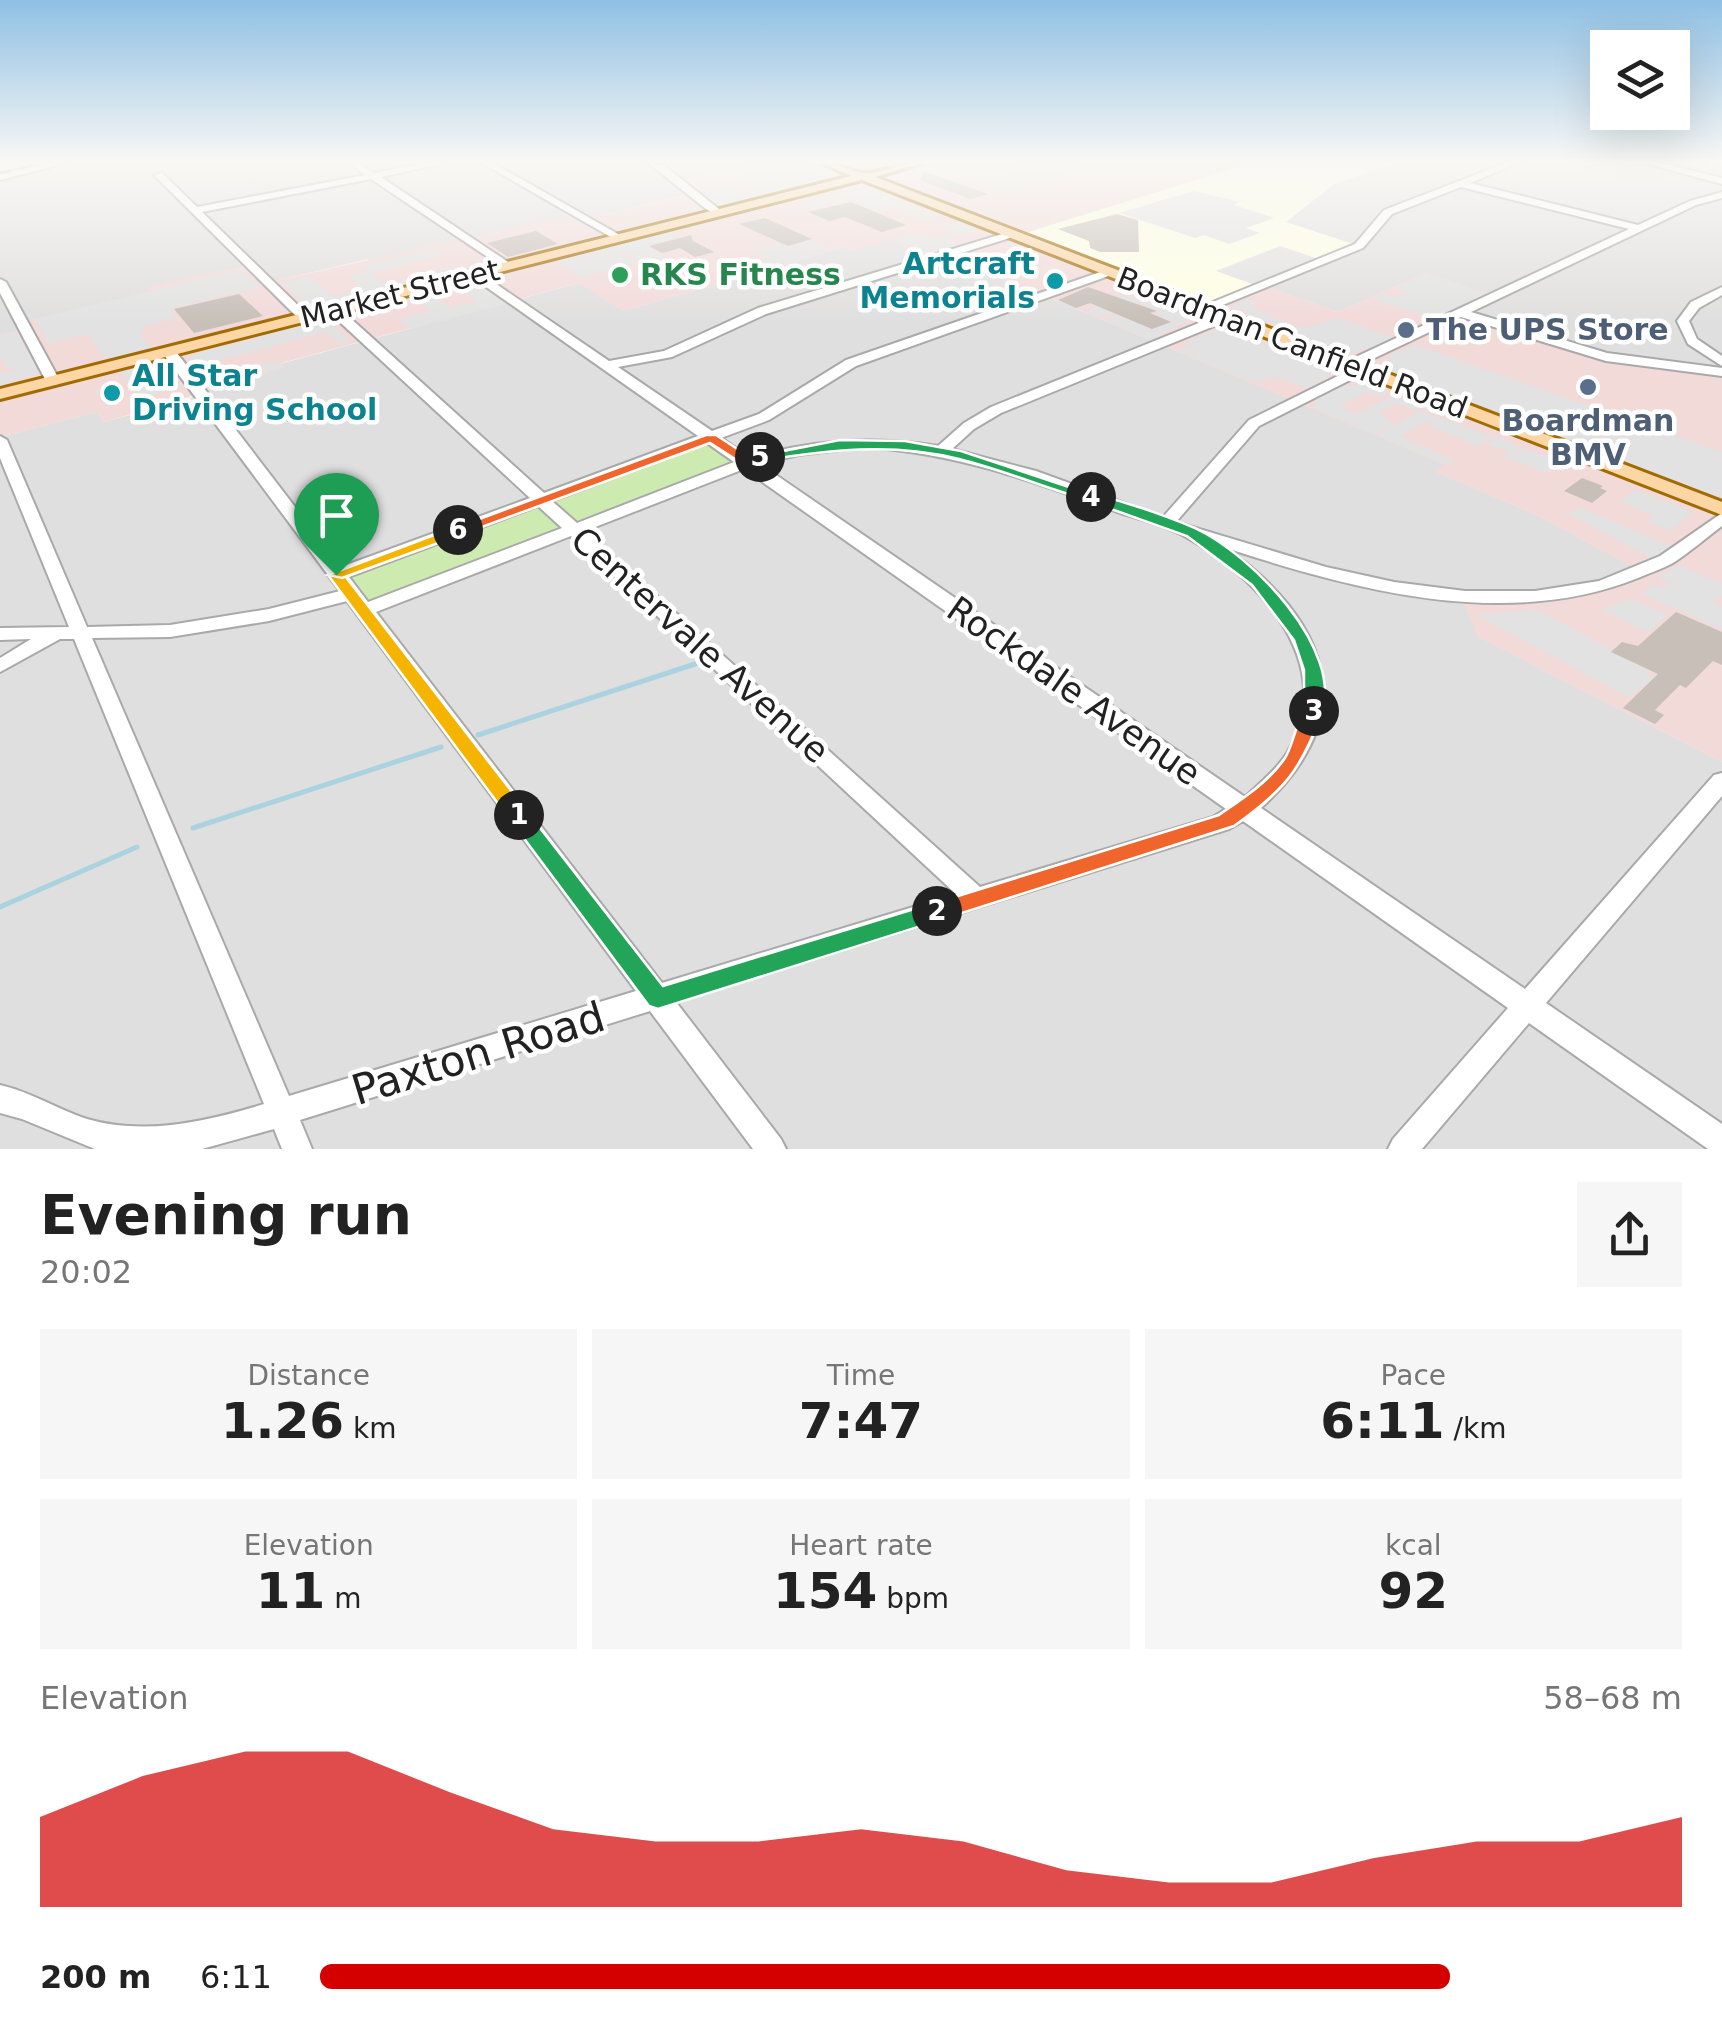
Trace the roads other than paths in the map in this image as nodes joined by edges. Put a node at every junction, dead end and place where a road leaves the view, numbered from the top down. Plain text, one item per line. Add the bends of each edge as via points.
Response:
1 (204, 217) edge
2 (434, 217) edge
3 (582, 217) edge
4 (706, 217) edge
5 (967, 217) edge
6 (1384, 217) edge
7 (1591, 217) edge
8 (1670, 217) edge
9 (1640, 229) junction
10 (1012, 234) junction
11 (620, 238) junction
12 (508, 266) junction
13 (1110, 272) junction
14 (476, 274) junction
15 (0, 282) edge
16 (1722, 290) edge
17 (1204, 308) junction
18 (334, 310) junction
19 (1464, 314) junction
20 (1225, 317) junction
21 (304, 318) junction
22 (169, 352) junction
23 (1722, 362) edge
24 (607, 365) junction
25 (1356, 368) junction
26 (1722, 372) edge
27 (52, 381) junction
28 (0, 394) edge
29 (711, 438) junction
30 (0, 440) edge
31 (942, 450) junction
32 (746, 462) junction
33 (540, 500) junction
34 (1722, 510) edge
35 (1722, 518) edge
36 (1166, 522) junction
37 (573, 529) junction
38 (1192, 532) junction
39 (336, 575) junction
40 (357, 602) junction
41 (0, 634) edge
42 (54, 634) junction
43 (82, 636) junction
44 (0, 666) edge
45 (1722, 781) edge
46 (1243, 809) junction
47 (977, 899) junction
48 (658, 998) junction
49 (1527, 1006) junction
50 (0, 1099) edge
51 (282, 1114) junction
52 (1722, 1142) edge
53 (297, 1149) edge
54 (772, 1149) edge
55 (1403, 1149) edge

1 - 21 street
2 - 12 street
3 - 11 street
4 - 11 main road, Market Street
5 - 10 main road, Boardman Canfield Road
6 - 17 street via 1359,246
7 - 9 street
8 - 9 street
9 - 19 street
10 - 13 main road, Boardman Canfield Road
10 - 24 street via 745,316 666,354
11 - 12 main road, Market Street
12 - 14 main road, Market Street
13 - 17 main road, Boardman Canfield Road
13 - 29 street via 851,363 780,410
14 - 18 main road, Market Street
14 - 24 street, Rockdale Avenue
15 - 27 street
16 - 23 street via 1689,310 1684,327
17 - 20 main road, Boardman Canfield Road
18 - 21 main road, Market Street
18 - 33 street, Centervale Avenue
19 - 25 street
19 - 26 street via 1596,354
20 - 25 main road, Boardman Canfield Road
20 - 31 street via 996,410
21 - 22 main road, Market Street
22 - 27 main road, Market Street
22 - 39 street
24 - 29 street, Rockdale Avenue
25 - 34 main road, Boardman Canfield Road
25 - 36 street via 1254,423
27 - 28 main road, Market Street
29 - 32 street, Rockdale Avenue
29 - 33 street
30 - 43 street
31 - 32 street via 840,444
31 - 36 street
32 - 37 street
32 - 46 street, Rockdale Avenue
33 - 37 street, Centervale Avenue
33 - 39 street
35 - 38 street via 1676,558 1640,576 1521,596 1376,584
36 - 38 street
37 - 40 street
37 - 47 street, Centervale Avenue
38 - 46 street, Paxton Road via 1272,595 1302,639 1313,670 1314,708 1304,744 1280,778
39 - 40 street
40 - 43 street via 201,628
40 - 48 street
41 - 42 street
42 - 43 street
42 - 44 street
43 - 51 street
45 - 49 street
46 - 47 street, Paxton Road via 1220,823
46 - 49 street, Rockdale Avenue
47 - 48 street, Paxton Road
48 - 51 street, Paxton Road
48 - 54 street
49 - 52 street, Rockdale Avenue
49 - 55 street
50 - 51 street, Paxton Road via 44,1110 90,1133 138,1141 214,1133
51 - 53 street

